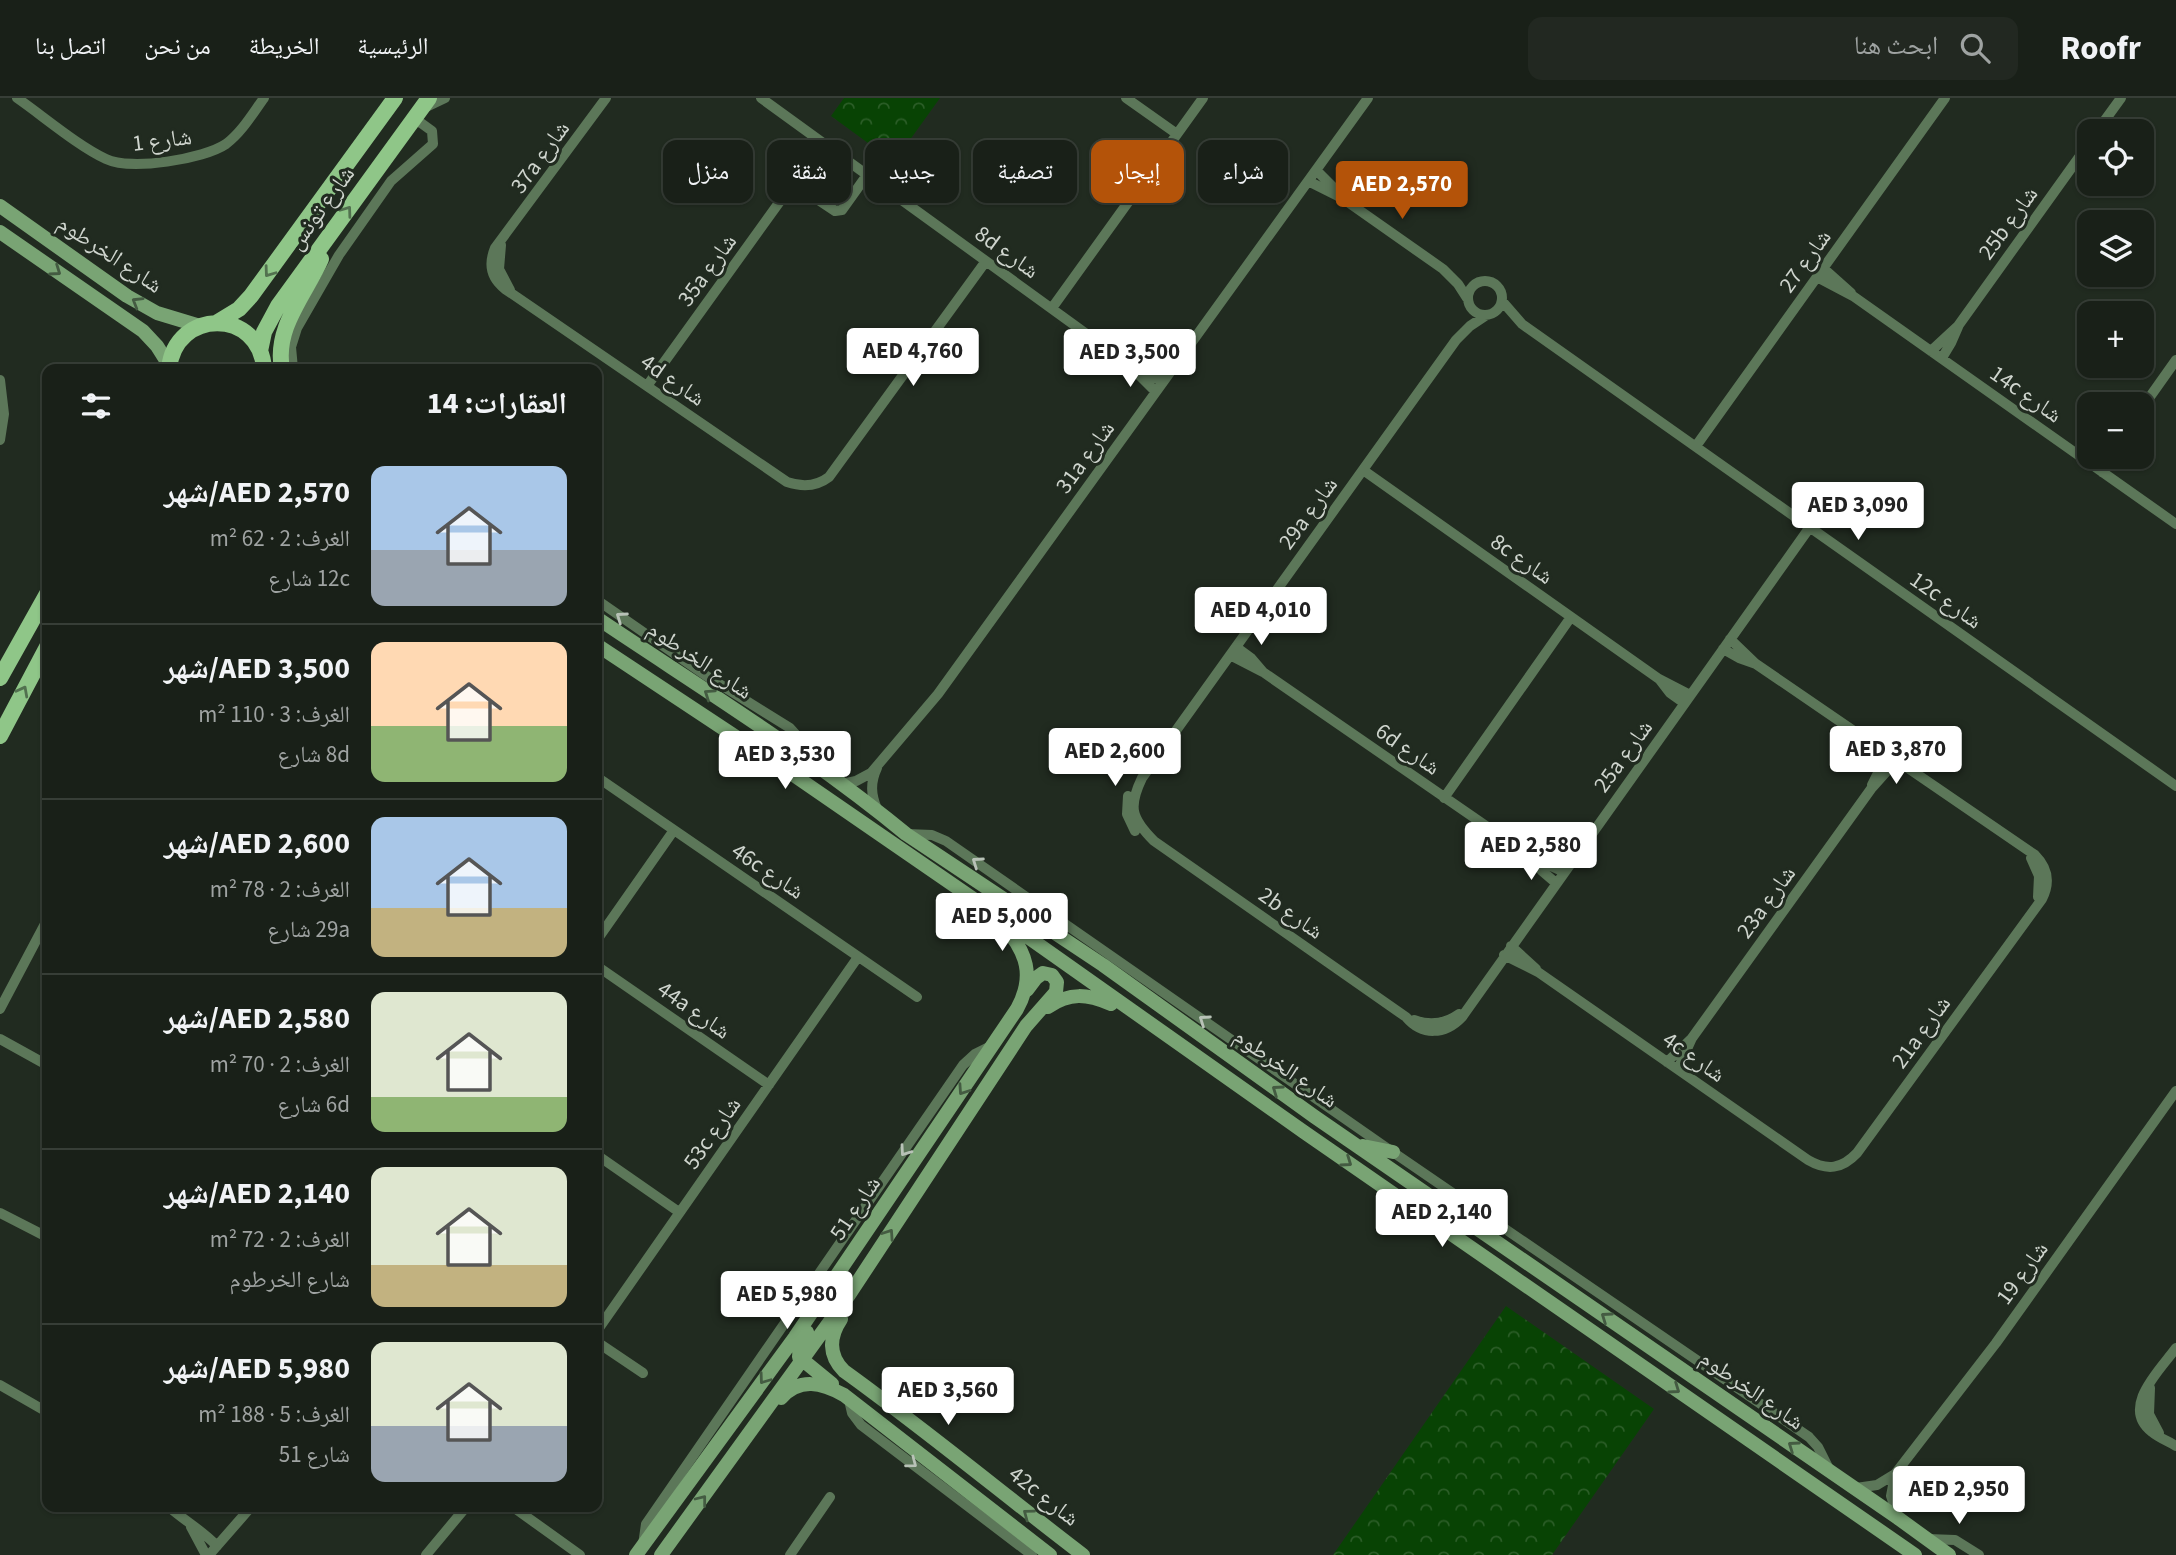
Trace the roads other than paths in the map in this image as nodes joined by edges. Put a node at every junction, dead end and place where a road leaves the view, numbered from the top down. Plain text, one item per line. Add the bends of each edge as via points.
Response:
1 (17, 98) edge
2 (395, 98) edge
3 (445, 98) edge
4 (606, 98) edge
5 (761, 98) edge
6 (1126, 98) edge
7 (1203, 98) edge
8 (1368, 98) edge
9 (1945, 98) edge
10 (2121, 98) edge
11 (259, 100) edge
12 (421, 109) edge
13 (2106, 119) edge
14 (1177, 134) junction
15 (818, 140) edge
16 (2077, 160) edge
17 (1316, 170) junction
18 (865, 178) edge
19 (1308, 181) junction
20 (851, 197) edge
21 (1342, 198) junction
22 (779, 203) edge
23 (823, 203) edge
24 (847, 203) edge
25 (906, 203) edge
26 (0, 206) edge
27 (0, 232) edge
28 (330, 234) junction
29 (986, 261) junction
30 (1443, 269) junction
31 (496, 270) joint
32 (1820, 273) junction
33 (1478, 282) junction
34 (1502, 301) junction
35 (1468, 302) junction
36 (1052, 308) junction
37 (1488, 315) junction
38 (208, 324) junction
39 (1522, 324) junction
40 (1958, 327) junction
41 (1457, 340) junction
42 (260, 351) junction
43 (1931, 351) junction
44 (1942, 358) junction
45 (2176, 360) edge
46 (167, 364) edge
47 (170, 364) edge
48 (263, 364) edge
49 (281, 364) edge
50 (293, 364) edge
51 (1128, 364) junction
52 (0, 380) edge
53 (1163, 382) junction
54 (647, 386) junction
55 (1156, 392) junction
56 (2153, 392) edge
57 (0, 440) edge
58 (1696, 446) junction
59 (2077, 455) edge
60 (2097, 469) edge
61 (1363, 470) junction
62 (2176, 524) edge
63 (1810, 527) junction
64 (42, 603) edge
65 (602, 603) edge
66 (1571, 617) junction
67 (602, 621) edge
68 (1730, 639) junction
69 (1723, 649) junction
70 (1233, 651) junction
71 (602, 652) edge
72 (42, 656) edge
73 (1756, 664) junction
74 (0, 678) edge
75 (1687, 699) junction
76 (0, 736) edge
77 (1892, 758) junction
78 (808, 761) junction
79 (877, 767) junction
80 (602, 780) edge
81 (842, 784) junction
82 (2176, 786) edge
83 (1444, 798) junction
84 (877, 810) junction
85 (1130, 813) joint
86 (863, 824) junction
87 (674, 830) junction
88 (906, 834) junction
89 (1531, 857) junction
90 (1564, 872) junction
91 (967, 875) junction
92 (1556, 883) junction
93 (991, 911) junction
94 (42, 929) edge
95 (602, 933) edge
96 (1507, 951) junction
97 (859, 957) junction
98 (602, 969) edge
99 (1026, 992) junction
100 (917, 997) dead end
101 (0, 1009) edge
102 (1136, 1015) junction
103 (1026, 1026) junction
104 (1433, 1028) joint
105 (1692, 1038) junction
106 (0, 1039) edge
107 (995, 1045) junction
108 (42, 1062) edge
109 (1667, 1062) junction
110 (1678, 1069) junction
111 (769, 1085) junction
112 (2176, 1091) edge
113 (1315, 1117) junction
114 (1304, 1132) junction
115 (1357, 1145) junction
116 (1392, 1152) junction
117 (602, 1158) edge
118 (1830, 1168) joint
119 (680, 1212) junction
120 (0, 1213) edge
121 (42, 1234) edge
122 (857, 1244) junction
123 (849, 1295) junction
124 (602, 1324) edge
125 (602, 1345) edge
126 (2176, 1348) edge
127 (802, 1362) junction
128 (643, 1373) dead end
129 (0, 1385) edge
130 (846, 1397) junction
131 (766, 1408) junction
132 (42, 1409) edge
133 (913, 1420) junction
134 (877, 1422) junction
135 (2176, 1446) edge
136 (1832, 1474) junction
137 (1895, 1474) junction
138 (1856, 1489) junction
139 (830, 1497) dead end
140 (174, 1512) edge
141 (247, 1512) edge
142 (462, 1512) edge
143 (520, 1512) edge
144 (1898, 1518) junction
145 (191, 1527) junction
146 (1926, 1539) junction
147 (217, 1546) junction
148 (639, 1550) edge
149 (208, 1555) edge
150 (426, 1555) edge
151 (580, 1555) edge
152 (661, 1555) edge
153 (790, 1555) edge
154 (1032, 1555) edge
155 (1050, 1555) edge
156 (1083, 1555) edge
157 (1915, 1555) edge
158 (1949, 1555) edge
159 (1979, 1555) edge

1 - 11 street, شارع 1 via 105,159 131,165 216,150 237,134
2 -> 38 main road, شارع تونس via 257,289 239,309
3 - 12 street
4 - 31 street, 37a شارع via 505,238
5 - 15 street, 8d شارع
6 - 14 street
7 - 14 street
8 - 17 street, 31a شارع
9 - 32 street, شارع 27
10 - 13 street
28 -> 12 main road, شارع تونس
12 - 50 street via 433,144 391,181 339,255 297,328 291,347
14 - 36 street
16 - 40 street, 25b شارع
17 - 19 street, 31a شارع
17 - 21 street
18 - 20 street
19 - 21 street
19 - 53 street, 31a شارع
21 - 30 street
22 - 54 street, 35a شارع
23 - 24 street via 835,211
25 - 29 street, 8d شارع
38 -> 26 main road, شارع الخرطوم via 157,313 127,296
27 -> 46 main road, شارع الخرطوم via 142,331
28 - 42 main road, شارع تونس via 272,314
28 - 49 main road via 284,331
29 - 36 street, 8d شارع
29 - 54 street, 4d شارع via 835,471 815,485 780,478
30 - 33 street
30 - 35 street
31 - 54 street, 4d شارع via 501,287
32 - 43 street, 14c شارع
32 - 58 street, شارع 27
33 - 34 street via 1496,285
33 - 35 street via 1470,289
34 - 37 street
34 - 39 street, 12c شارع
35 - 37 street via 1475,313
35 - 41 street, 29a شارع
36 - 51 street, 8d شارع
37 - 39 street, 12c شارع
37 - 41 street, 29a شارع
38 - 42 main road via 230,324 242,330
38 - 47 main road, شارع تونس via 179,341
39 - 58 street, 12c شارع
40 - 43 street, 25b شارع
40 - 44 street, 25b شارع
41 - 61 street, 29a شارع
42 - 48 main road
43 - 44 street, 14c شارع
44 - 59 street, 14c شارع
45 - 56 street
51 - 53 street, 8d شارع
51 - 55 street, 8d شارع
52 - 57 street via 4,414
53 - 55 street, 31a شارع
55 - 79 street, 31a شارع via 938,694
58 - 63 street, 12c شارع
60 - 62 street, 14c شارع
61 - 66 street, 8c شارع
61 - 70 street, 29a شارع
63 - 68 street, 25a شارع
63 - 82 street, 12c شارع
64 - 74 main road
78 -> 65 street via 790,728
66 - 75 street, 8c شارع via 1659,679 1670,693
66 - 83 street
78 -> 67 main road, شارع الخرطوم
68 - 69 street, 25a شارع
68 - 73 street
69 - 73 street
69 - 75 street, 25a شارع
70 - 83 street, 6d شارع via 1251,658 1263,672
70 - 85 street, 29a شارع via 1133,786 1128,796
71 - 86 main road, شارع الخرطوم via 681,699
76 -> 72 main road
73 - 77 street
75 - 90 street, 25a شارع
77 - 105 street, 23a شارع
77 - 118 street, 21a شارع via 2039,859 2043,875 2034,908 1857,1153
78 - 81 main road, شارع الخرطوم
79 - 81 street, 31a شارع via 864,778
79 - 84 street via 872,784
80 - 87 street, 46c شارع
81 - 84 main road, شارع الخرطوم
83 - 89 street, 6d شارع
84 - 88 main road, شارع الخرطوم
85 - 104 street, 2b شارع via 1138,834 1418,1027
86 - 91 main road via 876,818 925,856
86 - 93 main road, شارع الخرطوم
87 - 95 street
87 - 97 street, 46c شارع
88 - 91 main road, شارع الخرطوم
116 -> 88 street via 946,841
89 - 90 street, 6d شارع
89 - 92 street, 6d شارع
90 - 92 street, 25a شارع
113 -> 91 main road, شارع الخرطوم via 1103,965
92 - 96 street, 25a شارع
93 - 99 main road via 1022,952
93 - 102 main road, شارع الخرطوم
94 - 101 street
96 - 104 street, 25a شارع via 1462,1017 1443,1030
96 - 109 street, 4c شارع
97 - 100 street, 46c شارع
97 - 111 street, 53c شارع
98 - 111 street, 44a شارع
99 - 103 main road via 1044,973 1057,982 1056,992
99 - 107 main road, شارع 51
102 - 103 main road, شارع 51 via 1091,996 1076,995 1057,1001
102 - 114 main road, شارع الخرطوم
123 -> 103 main road, شارع 51
105 - 109 street, 23a شارع
105 - 110 street, 23a شارع
106 - 108 street
107 -> 122 main road, شارع 51
107 -> 148 street via 964,1065 646,1524
109 - 110 street, 4c شارع
110 - 118 street, 4c شارع via 1808,1160
111 - 119 street, 53c شارع
112 - 137 street, شارع 19 via 1996,1343
113 - 114 main road
113 - 115 main road, شارع الخرطوم
114 -> 157 main road, شارع الخرطوم
115 - 116 main road
136 -> 115 main road, شارع الخرطوم
116 - 136 street via 1810,1437
117 - 119 street
119 - 124 street, 53c شارع
120 - 121 street
122 - 127 main road via 853,1267 800,1344
122 -> 148 main road, شارع 51
123 - 127 main road, شارع 51
123 - 133 main road, 42c شارع via 832,1340 835,1360
125 - 128 street
126 - 135 street via 2152,1381 2144,1409 2147,1427
127 - 130 main road
127 - 131 main road, شارع 51
129 - 132 street
130 - 131 main road, 42c شارع via 818,1384 800,1385
130 - 134 main road, 42c شارع
130 -> 154 street via 861,1425
152 -> 131 main road, شارع 51
133 - 134 main road via 887,1410 880,1412
156 -> 133 main road, 42c شارع
134 - 155 main road, 42c شارع
136 - 138 main road, شارع الخرطوم
137 - 138 street, شارع 19 via 1877,1485
137 - 144 street via 1891,1496
138 - 144 main road, شارع الخرطوم
139 - 153 street
140 - 145 street
141 - 147 street
142 - 150 street
143 - 151 street
144 - 146 main road, شارع الخرطوم
145 - 147 street
145 - 149 street
146 - 158 main road, شارع الخرطوم
146 - 159 street via 1955,1540
147 - 149 street

